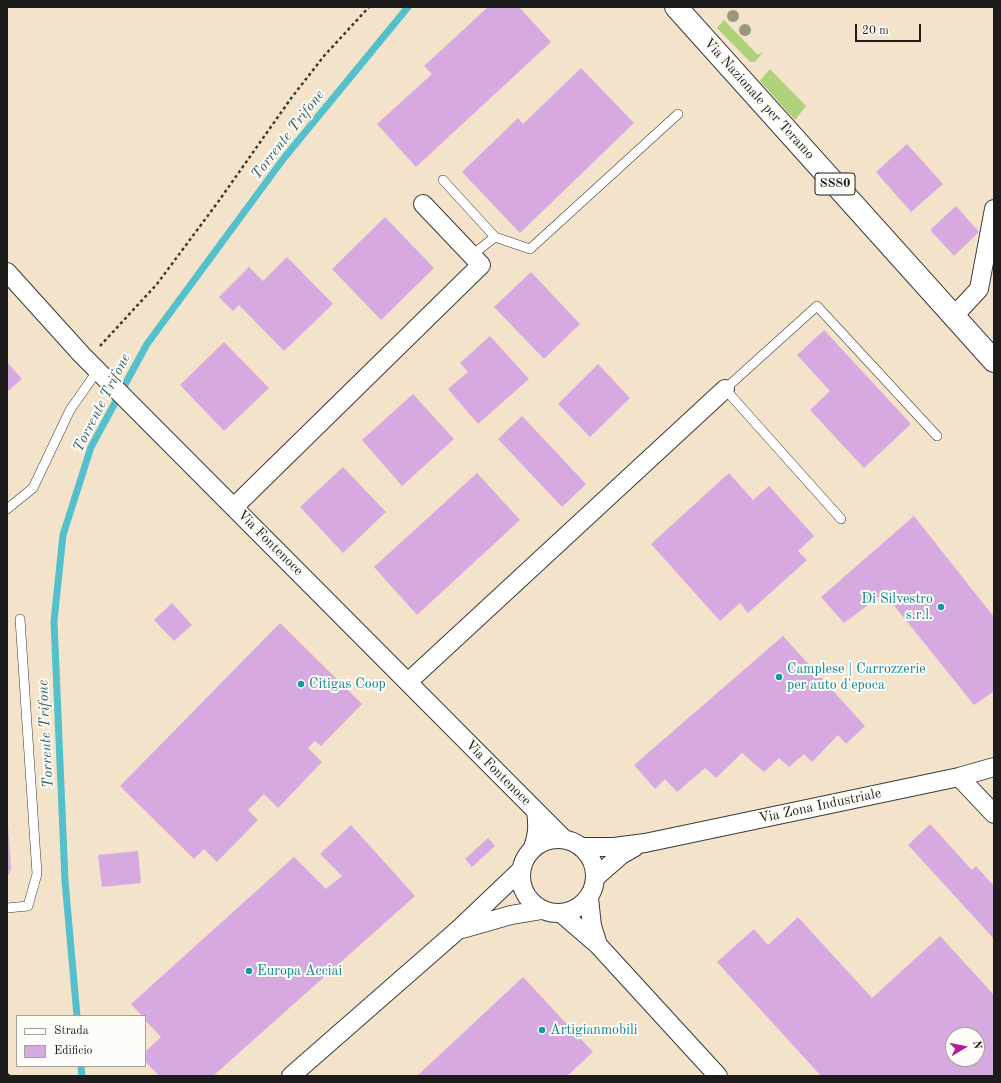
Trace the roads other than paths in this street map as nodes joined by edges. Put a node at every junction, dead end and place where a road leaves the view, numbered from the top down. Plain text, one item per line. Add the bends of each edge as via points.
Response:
1 (676, 7) edge
2 (678, 114) dead end
3 (443, 180) dead end
4 (423, 204) dead end
5 (994, 209) edge
6 (495, 237) junction
7 (472, 255) junction
8 (7, 272) edge
9 (954, 316) junction
10 (994, 361) edge
11 (96, 368) junction
12 (725, 389) junction
13 (937, 436) dead end
14 (234, 506) junction
15 (7, 509) edge
16 (840, 519) dead end
17 (20, 619) dead end
18 (408, 682) junction
19 (994, 767) edge
20 (959, 777) junction
21 (536, 811) junction
22 (994, 814) edge
23 (564, 839) junction
24 (644, 843) junction
25 (582, 847) junction
26 (532, 850) junction
27 (521, 870) junction
28 (596, 877) junction
29 (589, 898) junction
30 (7, 908) edge
31 (541, 910) junction
32 (562, 914) junction
33 (459, 929) junction
34 (598, 945) junction
35 (291, 1076) edge
36 (718, 1076) edge

1 - 9 main road, Via Nazionale per Teramo / SS80
2 - 6 lane via 530,249
3 - 6 lane
4 - 7 street
5 - 9 street via 979,289
6 - 7 lane
7 - 14 street via 481,265
8 - 11 street, Via Fontenoce
9 - 10 main road, Via Nazionale per Teramo / SS80
11 - 14 street, Via Fontenoce
11 - 15 lane via 70,410 33,488
12 - 13 lane via 817,306
12 - 16 lane
12 - 18 street
14 - 18 street, Via Fontenoce
17 - 30 lane via 37,874 28,906
18 - 21 street, Via Fontenoce
19 - 20 street, Via Zona Industriale
20 - 22 street
20 - 24 street, Via Zona Industriale
21 - 23 street, Via Fontenoce
21 - 26 street, Via Fontenoce via 537,839
23 - 25 street
23 - 26 street via 547,841
24 - 25 street, Via Zona Industriale via 614,847
24 - 28 street, Via Zona Industriale via 621,855
25 - 28 street via 594,865
26 - 27 street
27 - 31 street via 521,882 525,893
27 - 33 street
28 - 29 street
29 - 32 street via 572,912
29 - 34 street via 592,926
31 - 32 street
31 - 33 street
32 - 34 street
33 - 35 street
34 - 36 street

